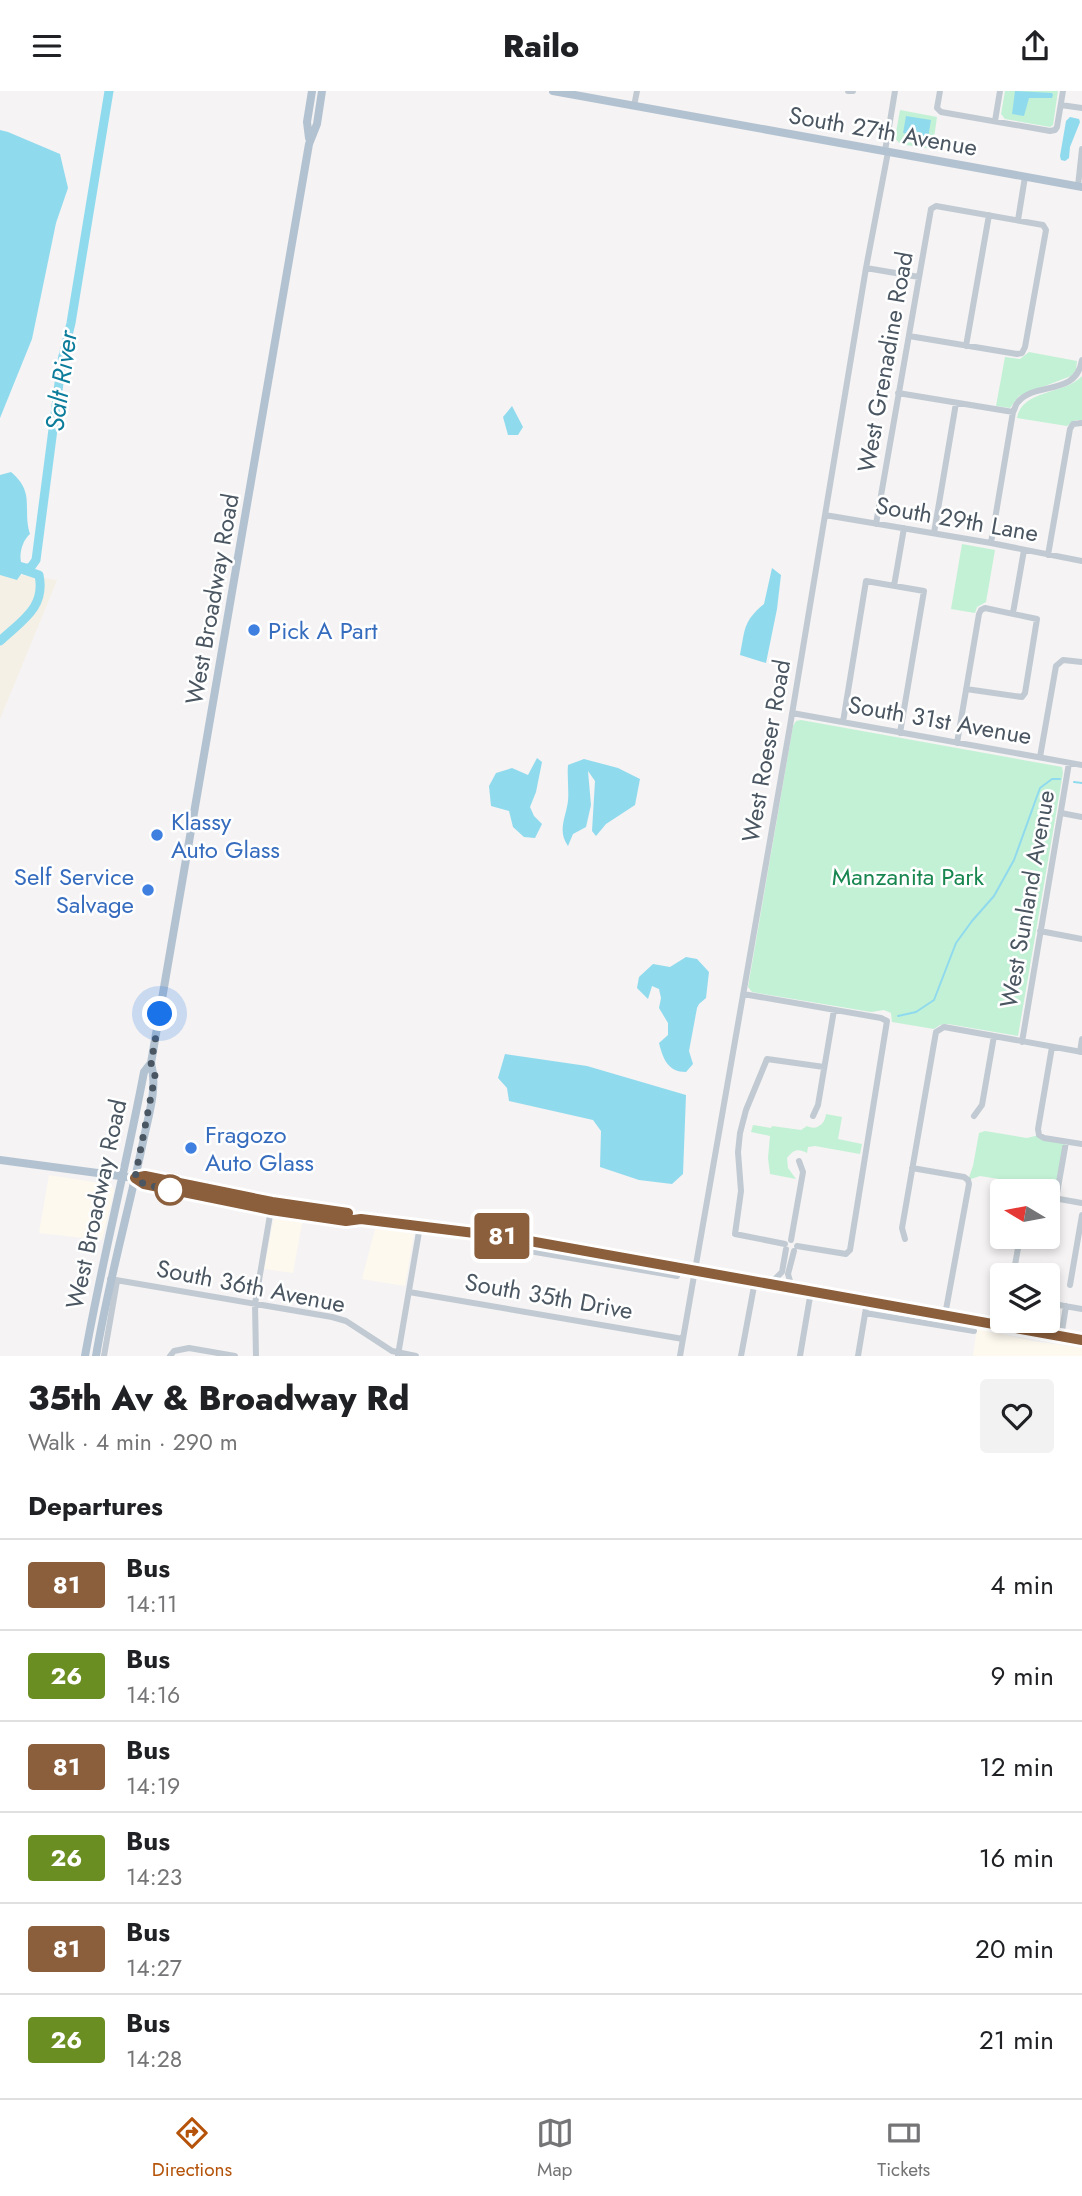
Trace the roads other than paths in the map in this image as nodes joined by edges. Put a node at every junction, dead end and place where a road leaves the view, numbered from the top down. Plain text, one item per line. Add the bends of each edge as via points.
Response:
1 (312, 91) edge
2 (323, 91) edge
3 (553, 91) edge
4 (637, 91) edge
5 (848, 91) edge
6 (853, 91) edge
7 (895, 91) edge
8 (940, 91) edge
9 (1000, 91) edge
10 (1063, 91) edge
11 (1061, 105) junction
12 (634, 106) junction
13 (1082, 108) edge
14 (995, 121) junction
15 (310, 141) junction
16 (1082, 149) edge
17 (886, 152) junction
18 (1025, 177) junction
19 (1080, 186) edge
20 (989, 215) junction
21 (1018, 220) junction
22 (866, 268) junction
23 (919, 277) junction
24 (909, 336) junction
25 (966, 346) junction
26 (1082, 360) edge
27 (1081, 368) edge
28 (898, 393) junction
29 (956, 403) junction
30 (1013, 412) junction
31 (1082, 423) edge
32 (825, 515) junction
33 (876, 524) junction
34 (904, 528) junction
35 (934, 533) junction
36 (991, 543) junction
37 (1024, 550) junction
38 (1048, 555) junction
39 (1082, 561) edge
40 (894, 586) junction
41 (1013, 613) junction
42 (1082, 662) edge
43 (966, 689) junction
44 (792, 713) junction
45 (843, 722) junction
46 (900, 733) junction
47 (957, 743) junction
48 (1041, 757) junction
49 (1069, 763) junction
50 (1082, 765) edge
51 (1061, 813) junction
52 (1082, 817) edge
53 (1040, 932) junction
54 (1082, 939) edge
55 (743, 995) junction
56 (834, 1010) junction
57 (994, 1036) junction
58 (1082, 1039) edge
59 (1022, 1042) junction
60 (1052, 1047) junction
61 (1081, 1052) edge
62 (151, 1063) junction
63 (824, 1067) junction
64 (813, 1116) dead end
65 (974, 1116) dead end
66 (1066, 1142) junction
67 (1082, 1144) edge
68 (0, 1160) edge
69 (799, 1161) dead end
70 (912, 1168) junction
71 (123, 1177) junction
72 (135, 1178) junction
73 (1060, 1179) edge
74 (1060, 1200) edge
75 (1082, 1203) edge
76 (272, 1206) junction
77 (1082, 1215) edge
78 (420, 1226) junction
79 (905, 1239) dead end
80 (107, 1242) junction
81 (500, 1246) dead end
82 (791, 1246) junction
83 (554, 1250) junction
84 (632, 1264) junction
85 (694, 1270) junction
86 (677, 1276) dead end
87 (114, 1280) junction
88 (755, 1281) junction
89 (771, 1284) junction
90 (1070, 1285) dead end
91 (792, 1288) junction
92 (811, 1291) junction
93 (409, 1292) junction
94 (94, 1300) junction
95 (867, 1302) junction
96 (255, 1304) junction
97 (1060, 1305) edge
98 (1066, 1306) junction
99 (1082, 1309) edge
100 (865, 1313) junction
101 (945, 1316) junction
102 (943, 1326) junction
103 (974, 1331) dead end
104 (1061, 1337) junction
105 (683, 1339) junction
106 (1082, 1340) edge
107 (87, 1343) junction
108 (97, 1345) junction
109 (172, 1354) edge
110 (398, 1354) edge
111 (85, 1356) edge
112 (96, 1356) edge
113 (104, 1356) edge
114 (235, 1356) edge
115 (256, 1356) edge
116 (416, 1356) edge
117 (680, 1356) edge
118 (741, 1356) edge
119 (800, 1356) edge
120 (858, 1356) edge

1 - 15 main road, West Broadway Road via 307,122
2 - 15 main road, West Broadway Road
3 - 12 main road, South 27th Avenue
4 - 12 street
5 - 6 street
7 - 17 street, West Roeser Road
8 - 14 street via 937,110
9 - 14 street
10 - 11 street
11 - 13 street
11 - 14 street via 1055,130
12 - 17 main road, South 27th Avenue
15 - 62 main road, West Broadway Road
16 - 19 street
17 - 18 main road, South 27th Avenue
17 - 22 street, West Roeser Road
18 - 19 main road, South 27th Avenue
18 - 21 street
20 - 21 street
20 - 23 street, West Grenadine Road via 932,206
20 - 25 street
21 - 25 street via 1043,225 1045,230 1025,347 1017,354
22 - 23 street
22 - 32 street, West Roeser Road
23 - 24 street, West Grenadine Road
24 - 25 street
24 - 28 street, West Grenadine Road
26 - 27 street
27 - 30 street via 1067,382 1026,396
28 - 29 street
28 - 33 street, West Grenadine Road
29 - 30 street
29 - 35 street
30 - 36 street
31 - 38 street via 1070,429
32 - 33 street, South 29th Lane
32 - 44 street, West Roeser Road
33 - 34 street, South 29th Lane
34 - 35 street, South 29th Lane
34 - 40 street
35 - 36 street, South 29th Lane
36 - 37 street, South 29th Lane
37 - 38 street, South 29th Lane
37 - 41 street
38 - 39 street, South 29th Lane
40 - 45 street via 866,581
40 - 46 street via 924,591
41 - 43 street via 981,610
41 - 43 street via 1037,619 1025,693 1022,697
42 - 48 street via 1060,660 1056,666
43 - 47 street
44 - 45 street, South 31st Avenue
44 - 55 street, West Roeser Road
45 - 46 street, South 31st Avenue
46 - 47 street, South 31st Avenue
47 - 48 street, South 31st Avenue
48 - 49 street, South 31st Avenue
49 - 50 street, South 31st Avenue
49 - 51 street, West Sunland Avenue
51 - 52 street
51 - 53 street, West Sunland Avenue
53 - 54 street
53 - 59 street, West Sunland Avenue
55 - 56 street
55 - 85 street, West Roeser Road
56 - 63 street
56 - 82 street via 885,1019 887,1024 850,1250 846,1254
57 - 59 street
57 - 65 street, West Sunland Avenue via 982,1105
57 - 70 street via 944,1027 936,1032
58 - 61 street
59 - 60 street
60 - 61 street
60 - 66 street via 1038,1129 1044,1138
62 - 71 main road, West Broadway Road via 144,1072
62 - 72 main road, West Broadway Road via 155,1076
63 - 64 street
63 - 82 street via 767,1059 740,1133 736,1234
66 - 67 street
66 - 73 street
68 - 71 main road
69 - 82 street via 803,1172
70 - 79 street via 902,1228
70 - 101 street via 968,1179
71 - 72 main road
71 - 80 main road, West Broadway Road
72 - 76 main road via 145,1176
72 - 87 main road, West Broadway Road
74 - 75 street
76 - 78 main road
76 - 96 street
77 - 90 street
78 - 83 main road via 501,1236
78 - 93 street
80 - 87 main road via 107,1270
80 - 94 main road, West Broadway Road
81 - 83 street
82 - 89 street via 782,1272
82 - 91 street via 788,1274
83 - 84 main road
84 - 85 main road
84 - 86 street
85 - 88 main road
85 - 105 street, West Roeser Road
87 - 94 main road via 102,1286
87 - 96 street, South 36th Avenue
87 - 108 main road, West Broadway Road
87 - 113 street, West Broadway Road
88 - 89 main road
88 - 118 street
89 - 91 main road
91 - 92 main road
92 - 95 main road
92 - 119 street
93 - 105 street, South 35th Drive
93 - 110 street
94 - 107 main road, West Broadway Road
95 - 100 street
95 - 101 main road
96 - 110 street, South 36th Avenue via 346,1321
96 - 115 street
97 - 98 street
98 - 99 street
98 - 104 street
100 - 102 street
100 - 120 street
101 - 102 street
101 - 104 main road
102 - 103 street
104 - 106 main road
105 - 117 street, West Roeser Road
107 - 108 main road
107 - 111 main road, West Broadway Road
108 - 112 main road, West Broadway Road
109 - 114 street via 189,1348
110 - 116 street, South 36th Avenue

